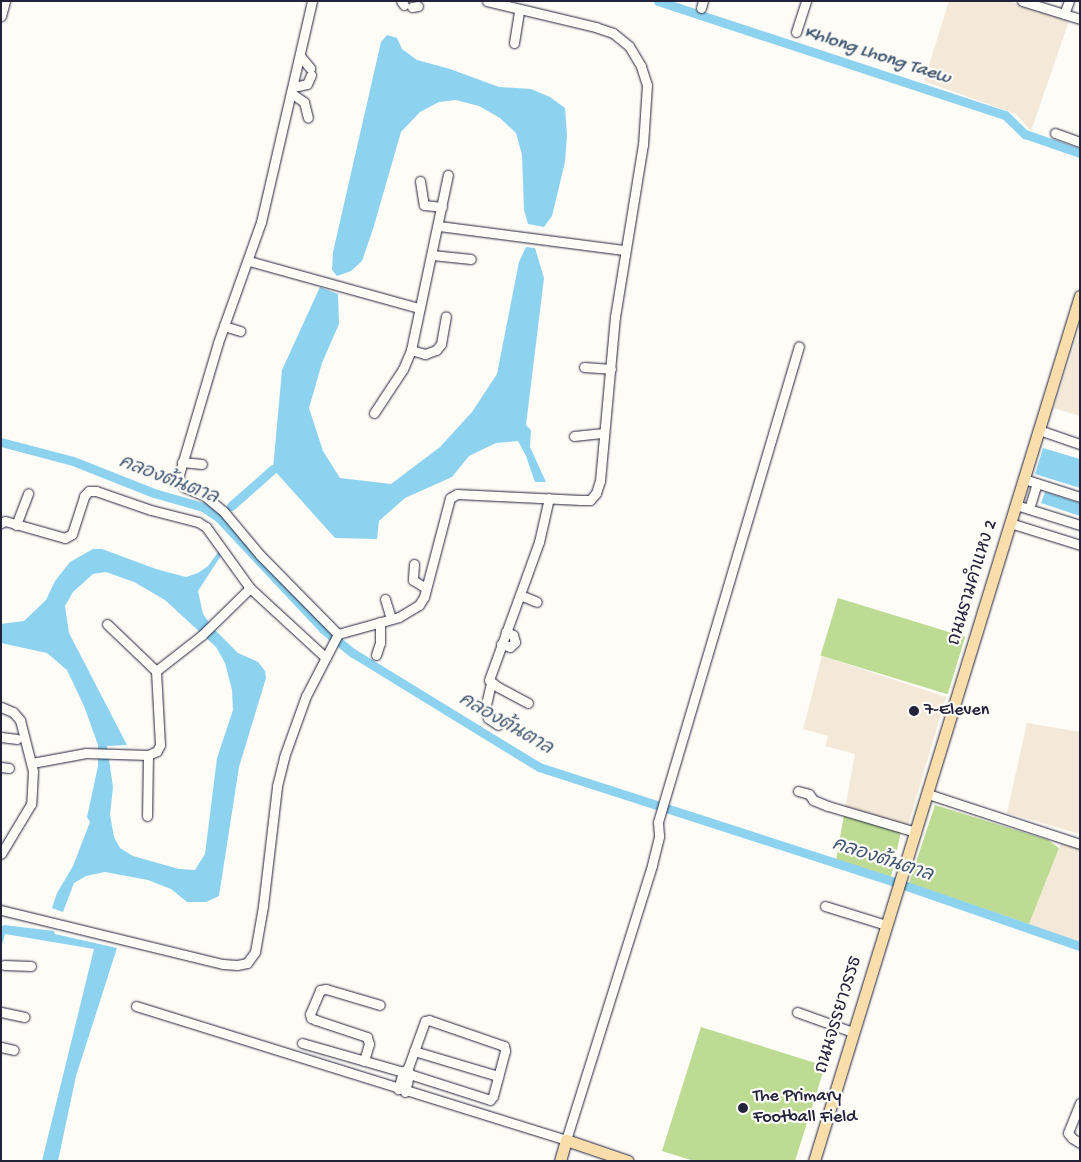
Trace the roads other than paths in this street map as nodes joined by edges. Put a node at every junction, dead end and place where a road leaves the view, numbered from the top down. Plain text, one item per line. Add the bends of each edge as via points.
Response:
1 (5, 1) edge
2 (312, 1) edge
3 (487, 1) edge
4 (806, 1) edge
5 (1022, 1) edge
6 (1068, 1) edge
7 (519, 10) junction
8 (1064, 14) junction
9 (1, 16) edge
10 (1080, 19) edge
11 (796, 32) dead end
12 (514, 43) dead end
13 (300, 56) junction
14 (292, 90) junction
15 (308, 118) dead end
16 (1055, 133) dead end
17 (1080, 142) edge
18 (448, 175) dead end
19 (420, 181) dead end
20 (442, 207) junction
21 (439, 226) junction
22 (625, 250) junction
23 (432, 255) junction
24 (471, 259) dead end
25 (249, 261) junction
26 (1080, 296) edge
27 (419, 308) junction
28 (446, 316) dead end
29 (224, 326) junction
30 (240, 332) dead end
31 (799, 346) dead end
32 (411, 350) junction
33 (584, 367) dead end
34 (610, 369) junction
35 (374, 413) dead end
36 (1039, 430) junction
37 (604, 433) junction
38 (574, 436) dead end
39 (1080, 444) edge
40 (182, 462) junction
41 (202, 464) dead end
42 (1024, 479) junction
43 (1037, 483) junction
44 (28, 493) dead end
45 (1080, 497) edge
46 (549, 498) junction
47 (1016, 505) junction
48 (1029, 509) junction
49 (1, 523) edge
50 (1010, 524) junction
51 (16, 525) junction
52 (1080, 525) edge
53 (1080, 545) edge
54 (414, 564) dead end
55 (250, 588) junction
56 (426, 588) junction
57 (520, 595) junction
58 (385, 599) dead end
59 (537, 602) dead end
60 (391, 619) junction
61 (380, 622) junction
62 (107, 624) dead end
63 (337, 636) junction
64 (327, 655) junction
65 (376, 655) dead end
66 (156, 671) junction
67 (491, 683) junction
68 (528, 703) dead end
69 (1, 707) edge
70 (498, 725) dead end
71 (1, 737) edge
72 (17, 739) dead end
73 (148, 755) junction
74 (32, 763) junction
75 (798, 791) dead end
76 (928, 794) junction
77 (147, 816) dead end
78 (916, 832) junction
79 (1080, 844) edge
80 (2, 851) edge
81 (899, 884) joint
82 (825, 906) dead end
83 (1, 910) edge
84 (886, 925) junction
85 (31, 966) dead end
86 (2, 967) edge
87 (380, 1005) dead end
88 (136, 1006) dead end
89 (1, 1012) edge
90 (797, 1012) dead end
91 (24, 1017) dead end
92 (853, 1032) junction
93 (302, 1043) dead end
94 (1, 1047) edge
95 (14, 1050) dead end
96 (414, 1051) junction
97 (364, 1061) junction
98 (407, 1071) junction
99 (498, 1076) junction
100 (402, 1090) junction
101 (1080, 1103) edge
102 (566, 1140) junction
103 (1080, 1143) edge
104 (560, 1161) edge
105 (628, 1161) edge
106 (814, 1161) edge

1 - 9 street
2 - 13 street
3 - 7 street
4 - 11 street
5 - 8 street
6 - 8 street
7 - 12 street
7 - 22 street via 596,27 613,34 629,46 641,66 647,84 645,119
8 - 10 street
13 - 14 street
13 - 14 street via 311,71 307,84
14 - 15 street via 304,102
14 - 25 street
16 - 17 street
18 - 20 street
19 - 20 street via 424,205
20 - 21 street
21 - 22 street
21 - 23 street
22 - 34 street
23 - 24 street
23 - 27 street
25 - 27 street
25 - 29 street
26 - 36 main road, ถนนรามคำแหง 2
27 - 32 street
28 - 32 street via 441,344 436,350 425,354
29 - 30 street
29 - 40 street
31 - 102 street via 658,822 659,836 652,865
32 - 35 street via 403,370
33 - 34 street
34 - 37 street
36 - 39 street
36 - 42 main road, ถนนรามคำแหง 2
37 - 38 street
37 - 46 street via 596,493 590,500
40 - 41 street
40 - 63 street via 180,483 205,496 224,512
42 - 43 street
42 - 47 main road, ถนนรามคำแหง 2
43 - 45 street
43 - 48 street
44 - 51 street
46 - 56 street via 464,493 450,498
46 - 57 street via 539,542
47 - 48 street
47 - 50 main road, ถนนรามคำแหง 2
48 - 52 street
49 - 51 street via 5,521
50 - 53 street
50 - 76 main road, ถนนรามคำแหง 2
51 - 55 street via 66,538 72,534 84,496 96,491 206,527
54 - 56 street via 413,580
55 - 64 street
55 - 66 street via 213,626
56 - 60 street via 419,605
57 - 59 street
57 - 67 street via 490,677
58 - 60 street
60 - 61 street
61 - 63 street
61 - 65 street via 380,643
62 - 66 street
63 - 64 street
64 - 83 street via 306,696 284,757 273,811 255,952 247,963 223,964
66 - 73 street via 160,745 157,751
67 - 68 street
67 - 70 street via 485,710 488,718
69 - 74 street via 13,712 20,720
71 - 72 street
73 - 74 street via 99,752
73 - 77 street
74 - 80 street via 31,804
75 - 78 street via 828,806
76 - 78 main road, ถนนรามคำแหง 2
76 - 79 street
78 - 81 main road, ถนนรามคำแหง 2
81 - 84 main road, ถนนจรรยาวรรธ
82 - 84 street
84 - 92 main road, ถนนจรรยาวรรธ
85 - 86 street
87 - 97 street via 326,989 320,990 310,1014 311,1018 367,1037 369,1044
88 - 100 street
89 - 91 street
90 - 92 street
92 - 106 main road, ถนนจรรยาวรรธ
93 - 97 street
94 - 95 street
96 - 98 street
96 - 99 street
96 - 99 street via 424,1023 429,1020 504,1046 506,1051
97 - 98 street
98 - 99 street via 490,1100
98 - 100 street
100 - 102 street
101 - 103 street via 1068,1133
102 - 104 main road
102 - 105 main road

